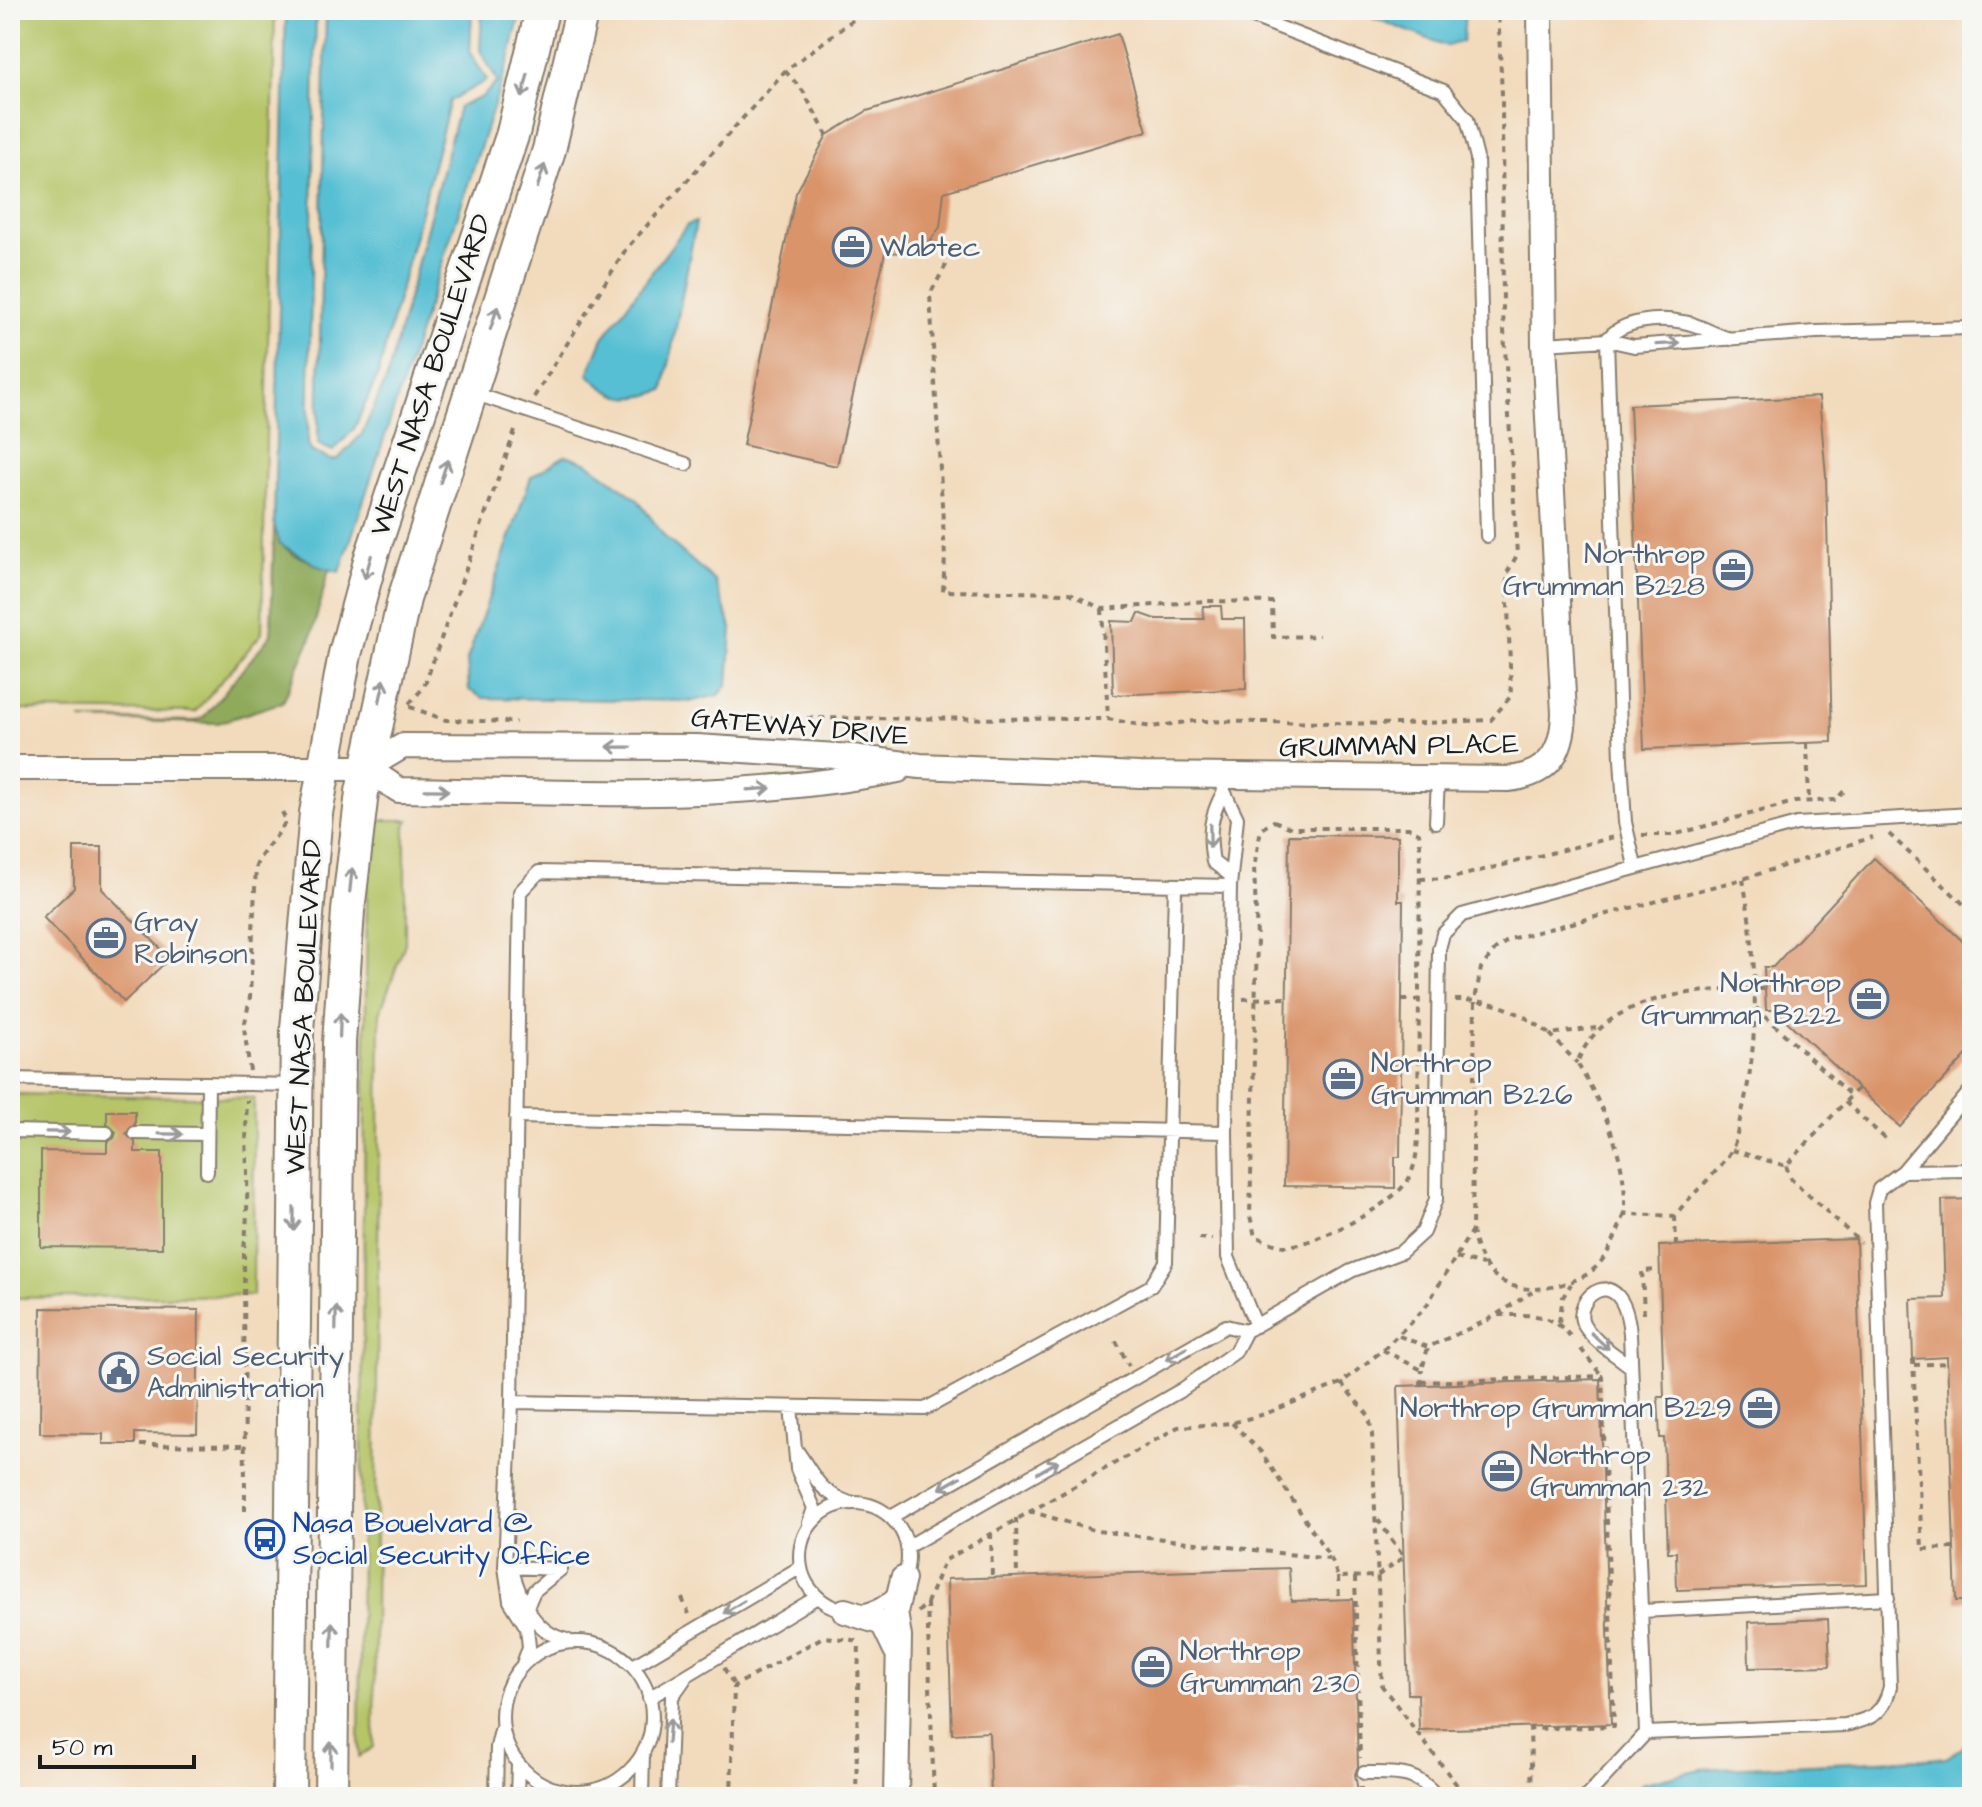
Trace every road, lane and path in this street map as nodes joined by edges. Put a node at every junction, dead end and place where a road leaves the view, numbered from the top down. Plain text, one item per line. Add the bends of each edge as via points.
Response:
1 (542, 10) edge
2 (582, 10) edge
3 (866, 10) edge
4 (1235, 10) edge
5 (1498, 10) edge
6 (1540, 10) edge
7 (785, 71) junction
8 (827, 135) dead end
9 (930, 241) dead end
10 (1972, 328) edge
11 (1730, 339) junction
12 (1607, 340) junction
13 (1544, 344) junction
14 (470, 392) junction
15 (534, 397) dead end
16 (515, 431) dead end
17 (686, 464) dead end
18 (1487, 536) dead end
19 (1102, 609) junction
20 (1319, 636) dead end
21 (1108, 719) junction
22 (524, 722) dead end
23 (711, 728) dead end
24 (1807, 743) dead end
25 (920, 766) junction
26 (10, 768) edge
27 (322, 768) junction
28 (366, 768) junction
29 (1438, 779) junction
30 (1224, 784) junction
31 (1844, 791) dead end
32 (1809, 801) junction
33 (281, 810) dead end
34 (1809, 812) dead end
35 (1972, 814) edge
36 (1436, 822) dead end
37 (1640, 835) dead end
38 (1617, 837) dead end
39 (1812, 844) dead end
40 (1815, 854) dead end
41 (1635, 866) junction
42 (1420, 879) junction
43 (1743, 879) dead end
44 (1231, 881) junction
45 (1175, 886) junction
46 (1754, 989) junction
47 (1765, 989) dead end
48 (1287, 998) dead end
49 (1241, 999) dead end
50 (1256, 999) junction
51 (1402, 1000) dead end
52 (1418, 1000) junction
53 (1426, 1000) dead end
54 (1448, 1000) dead end
55 (1755, 1008) junction
56 (1599, 1027) junction
57 (1550, 1034) junction
58 (1577, 1063) junction
59 (10, 1079) edge
60 (208, 1083) junction
61 (250, 1084) junction
62 (296, 1085) junction
63 (1858, 1088) dead end
64 (1972, 1089) edge
65 (1851, 1096) junction
66 (1845, 1102) junction
67 (516, 1117) junction
68 (1168, 1129) junction
69 (10, 1131) edge
70 (1226, 1132) junction
71 (107, 1133) dead end
72 (135, 1133) dead end
73 (207, 1134) junction
74 (1889, 1142) dead end
75 (1732, 1150) junction
76 (1786, 1166) junction
77 (1972, 1170) edge
78 (1903, 1171) junction
79 (207, 1172) dead end
80 (1625, 1214) junction
81 (1675, 1216) junction
82 (1472, 1230) dead end
83 (1255, 1236) junction
84 (1199, 1238) dead end
85 (1246, 1238) dead end
86 (1215, 1239) dead end
87 (1676, 1245) dead end
88 (1456, 1258) dead end
89 (1862, 1258) dead end
90 (1483, 1265) junction
91 (1659, 1270) dead end
92 (1573, 1282) junction
93 (1534, 1291) junction
94 (1496, 1315) junction
95 (1644, 1316) dead end
96 (1559, 1322) junction
97 (1251, 1329) junction
98 (1399, 1336) dead end
99 (1116, 1341) dead end
100 (1428, 1347) junction
101 (1383, 1350) dead end
102 (1913, 1359) dead end
103 (1947, 1363) dead end
104 (1914, 1365) dead end
105 (1631, 1367) junction
106 (1422, 1370) junction
107 (1132, 1371) dead end
108 (1602, 1376) junction
109 (1341, 1383) dead end
110 (512, 1402) junction
111 (791, 1407) junction
112 (1163, 1423) dead end
113 (1232, 1423) dead end
114 (1169, 1432) dead end
115 (140, 1445) dead end
116 (246, 1446) junction
117 (795, 1448) junction
118 (850, 1503) junction
119 (245, 1511) dead end
120 (1029, 1511) dead end
121 (1375, 1515) junction
122 (891, 1517) junction
123 (1016, 1518) dead end
124 (808, 1529) junction
125 (991, 1533) dead end
126 (907, 1547) junction
127 (1954, 1548) dead end
128 (1331, 1559) junction
129 (508, 1567) junction
130 (801, 1567) junction
131 (1377, 1576) junction
132 (1017, 1577) dead end
133 (1338, 1577) junction
134 (1355, 1577) junction
135 (992, 1578) dead end
136 (903, 1579) junction
137 (817, 1597) junction
138 (682, 1598) dead end
139 (1888, 1598) junction
140 (1339, 1599) dead end
141 (927, 1603) dead end
142 (527, 1607) junction
143 (845, 1611) junction
144 (1642, 1611) junction
145 (693, 1622) dead end
146 (859, 1641) junction
147 (866, 1641) dead end
148 (578, 1642) junction
149 (898, 1656) junction
150 (720, 1663) dead end
151 (522, 1666) junction
152 (633, 1666) junction
153 (690, 1671) junction
154 (734, 1686) junction
155 (649, 1698) junction
156 (290, 1711) junction
157 (332, 1712) junction
158 (502, 1727) junction
159 (1646, 1733) junction
160 (644, 1752) junction
161 (518, 1765) junction
162 (1362, 1773) junction
163 (615, 1782) junction
164 (289, 1797) edge
165 (331, 1797) edge
166 (496, 1797) edge
167 (517, 1797) edge
168 (615, 1797) edge
169 (642, 1797) edge
170 (668, 1797) edge
171 (731, 1797) edge
172 (856, 1797) edge
173 (896, 1797) edge
174 (934, 1797) edge
175 (1361, 1797) edge
176 (1437, 1797) edge
177 (1466, 1797) edge
178 (1532, 1797) edge
179 (1586, 1797) edge

1 -> 27 main road, WEST NASA BOULEVARD via 513,133 372,554
14 -> 2 main road, WEST NASA BOULEVARD via 549,150
3 - 7 path
4 - 18 lane via 1444,91 1467,119 1477,158
5 - 21 path via 1503,313 1517,555 1507,573 1511,696 1491,720 1194,721 1151,727
6 - 13 street, GRUMMAN PLACE
7 - 8 path via 803,91
7 - 15 path via 626,249
9 - 19 path via 951,256 930,294 943,591 1070,593
10 - 11 lane
12 -> 11 lane via 1634,346
11 - 12 lane via 1671,321 1638,322 1614,330
12 - 13 lane
12 - 41 lane via 1621,759 1625,822
13 - 29 street, GRUMMAN PLACE via 1562,738 1548,766 1526,777
14 - 17 lane
28 -> 14 main road, WEST NASA BOULEVARD via 404,599
16 - 22 path via 424,687 407,706 446,720
19 - 20 path via 1272,602 1273,637
19 - 21 path
21 - 23 path via 755,718
24 - 32 path
25 -> 28 street, GATEWAY DRIVE via 697,747 403,746
28 -> 25 street, GATEWAY DRIVE via 399,790 681,793 807,786
25 - 30 street, GRUMMAN PLACE
26 - 27 street
27 - 28 street
27 - 62 main road, WEST NASA BOULEVARD via 304,923
157 -> 28 main road, WEST NASA BOULEVARD via 340,1014
29 - 30 street, GRUMMAN PLACE
29 - 36 lane
30 - 44 lane via 1237,818
30 -> 44 lane via 1210,816 1210,843 1213,862
31 - 32 path via 1836,800
32 - 34 path
32 - 37 path via 1673,835
33 - 61 path via 283,828 261,852 256,866 244,1028
35 - 41 lane via 1797,824
38 - 42 path via 1452,878
39 - 40 path
41 - 97 lane via 1480,908 1451,923 1439,949 1432,1215 1414,1243 1401,1252 1351,1271
42 - 50 path via 1416,830 1292,828 1267,822 1254,867
42 - 52 path
43 - 46 path
44 - 45 lane
44 - 70 lane
45 - 67 lane via 539,872 520,892
45 - 68 lane
46 - 47 path
46 - 55 path
46 - 56 path via 1679,994 1645,1003
48 - 50 path
49 - 50 path
50 - 83 path via 1250,1216
51 - 52 path
52 - 53 path
52 - 83 path via 1417,1150 1405,1184 1384,1203 1318,1238 1282,1246
54 - 57 path via 1516,1009
55 - 65 path
55 - 75 path via 1752,1063
56 - 57 path
56 - 58 path
57 - 58 path
58 - 80 path via 1618,1149
59 - 60 lane
60 - 61 lane
60 - 73 lane
61 - 62 lane
61 - 116 path via 244,1248
62 -> 156 main road, WEST NASA BOULEVARD
63 - 65 path
64 - 78 lane
65 - 66 path
66 - 74 path
66 - 76 path
67 - 68 lane
67 - 110 lane
68 - 70 lane
68 - 111 lane via 1166,1262 1151,1286 925,1409
69 -> 71 lane
70 - 97 lane via 1228,1257
72 -> 73 lane
73 - 79 lane
75 - 76 path
75 - 81 path
76 - 89 path via 1791,1179 1861,1243
77 - 78 lane
78 - 139 lane via 1879,1189 1875,1203
80 - 81 path
80 - 92 path via 1609,1252
81 - 87 path
82 - 90 path
83 - 85 path
84 - 86 path
88 - 90 path
90 - 93 path via 1510,1286
91 - 95 path via 1642,1271
92 - 93 path
92 - 96 path via 1563,1297
93 - 94 path
94 - 96 path
94 - 100 path
96 - 108 path
97 -> 122 lane via 1226,1326
126 -> 97 lane via 1183,1389 1235,1352
98 - 100 path
99 - 107 path
100 - 106 path
101 - 106 path
102 - 127 path via 1922,1549
103 - 104 path
105 -> 105 lane via 1628,1309 1621,1295 1596,1292 1580,1311 1583,1323
105 - 144 lane
106 - 108 path via 1421,1383
108 - 178 path via 1614,1726 1530,1729
109 - 121 path via 1369,1416
110 - 111 lane
110 - 129 lane
111 - 117 lane
112 - 114 path
113 - 128 path via 1261,1452
115 - 116 path
116 - 119 path
117 - 118 lane via 830,1496
117 - 124 lane via 797,1469 814,1508
118 - 122 lane
118 - 124 lane via 819,1515
120 - 128 path via 1097,1531
121 - 131 path
121 - 131 path via 1404,1557
122 - 126 lane
123 - 132 path
124 - 130 lane
125 - 135 path
126 - 136 lane
128 - 133 path
129 - 142 lane
129 - 142 lane via 561,1569 534,1591
129 - 151 lane via 510,1601 527,1628 529,1647
130 - 137 lane
130 -> 152 lane
131 - 134 path
131 - 177 path via 1382,1686
133 - 134 path
133 - 140 path
134 - 162 path
136 - 143 lane via 880,1605
136 - 149 street via 895,1612
137 - 143 lane
137 - 153 lane
138 - 145 path
139 - 144 lane
139 - 159 lane via 1890,1687 1885,1706 1872,1719 1845,1725
141 - 174 path
142 - 148 lane via 539,1627
143 - 149 street via 883,1623
144 - 159 lane
146 - 147 path
146 - 154 path via 823,1637
146 - 172 path
148 - 151 lane via 547,1649
148 - 152 lane via 623,1656
149 - 173 street
150 - 154 path
151 - 158 lane via 505,1694
152 - 155 lane
153 - 155 lane
170 -> 153 lane via 672,1697
154 - 171 path
155 - 160 lane
156 - 157 main road
156 - 164 main road, WEST NASA BOULEVARD
165 -> 157 main road, WEST NASA BOULEVARD
158 - 161 lane
158 - 166 lane
159 - 179 lane
160 - 163 lane
160 - 169 lane
161 - 163 lane via 534,1780 574,1793
161 - 167 lane
162 - 175 path
162 - 176 lane via 1412,1774
163 - 168 lane

